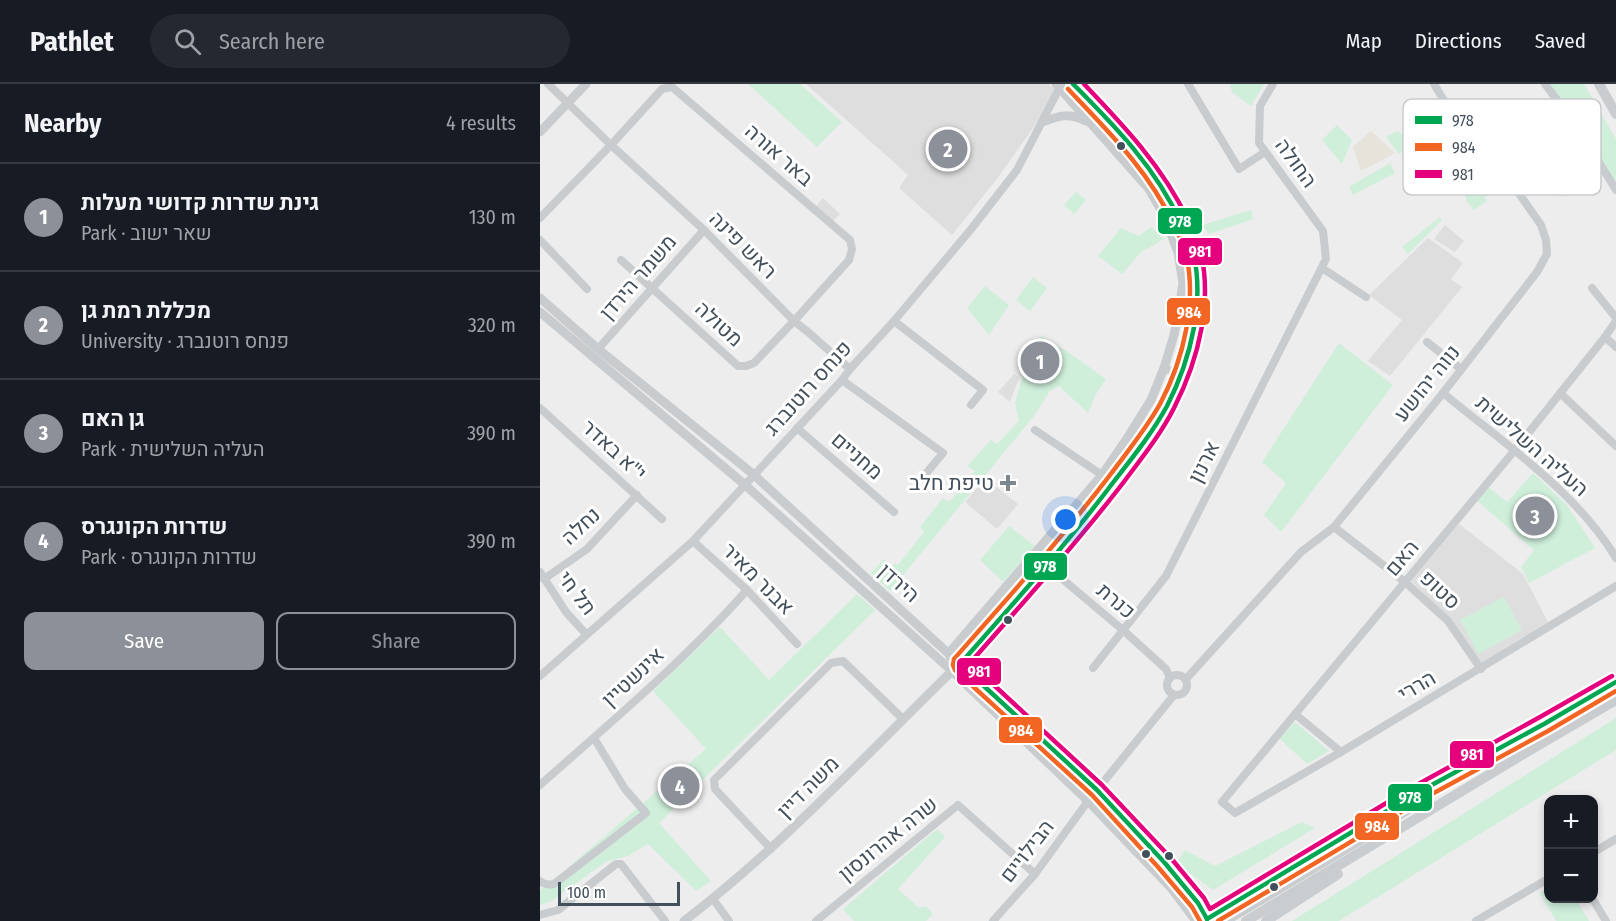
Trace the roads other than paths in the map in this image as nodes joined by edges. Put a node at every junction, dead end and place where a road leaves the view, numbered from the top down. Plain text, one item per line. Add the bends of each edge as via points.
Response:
1 (548, 84) edge
2 (585, 84) edge
3 (1073, 84) edge
4 (1188, 84) edge
5 (1273, 84) edge
6 (1434, 84) edge
7 (1545, 84) edge
8 (1599, 84) edge
9 (1059, 86) edge
10 (1443, 99) edge
11 (1556, 99) edge
12 (568, 103) junction
13 (1616, 114) edge
14 (1043, 122) junction
15 (1094, 126) junction
16 (540, 132) edge
17 (611, 145) junction
18 (1265, 152) junction
19 (1601, 166) edge
20 (1616, 190) edge
21 (1520, 195) edge
22 (540, 218) edge
23 (704, 230) junction
24 (540, 240) edge
25 (1326, 259) joint
26 (621, 260) dead end
27 (1322, 268) junction
28 (652, 288) junction
29 (1592, 288) dead end
30 (587, 289) dead end
31 (1366, 297) dead end
32 (540, 298) edge
33 (540, 312) edge
34 (1616, 320) edge
35 (794, 321) junction
36 (894, 321) junction
37 (1605, 337) junction
38 (1427, 342) dead end
39 (1616, 347) edge
40 (598, 349) junction
41 (850, 369) junction
42 (1164, 369) junction
43 (1461, 369) junction
44 (1180, 375) junction
45 (842, 380) junction
46 (1443, 393) junction
47 (1560, 393) junction
48 (970, 405) dead end
49 (540, 408) edge
50 (797, 428) junction
51 (1035, 430) dead end
52 (1616, 446) edge
53 (1514, 451) junction
54 (753, 474) junction
55 (1102, 474) junction
56 (924, 476) dead end
57 (1114, 483) junction
58 (744, 484) junction
59 (638, 495) junction
60 (894, 512) dead end
61 (662, 519) dead end
62 (1334, 527) junction
63 (693, 541) junction
64 (1034, 555) junction
65 (1616, 558) edge
66 (1046, 565) junction
67 (542, 576) edge
68 (1405, 582) junction
69 (1616, 586) edge
70 (747, 590) junction
71 (1124, 631) junction
72 (586, 634) junction
73 (797, 644) dead end
74 (949, 653) junction
75 (960, 664) junction
76 (1093, 668) dead end
77 (1481, 669) junction
78 (952, 671) junction
79 (540, 676) edge
80 (1170, 678) junction
81 (1186, 680) junction
82 (1616, 682) edge
83 (1174, 695) junction
84 (1616, 700) edge
85 (1295, 714) junction
86 (903, 718) junction
87 (1544, 724) junction
88 (594, 738) junction
89 (1341, 752) junction
90 (1525, 753) junction
91 (540, 785) edge
92 (1096, 790) junction
93 (1088, 801) junction
94 (1234, 813) joint
95 (1616, 839) edge
96 (771, 849) junction
97 (1598, 849) edge
98 (1035, 874) junction
99 (1544, 881) edge
100 (541, 882) edge
101 (713, 899) junction
102 (1595, 903) edge
103 (540, 915) edge
104 (1230, 918) dead end
105 (1207, 920) edge
106 (665, 921) edge
107 (684, 921) edge
108 (729, 921) edge
109 (816, 921) edge
110 (993, 921) edge
111 (1196, 921) edge
112 (1246, 921) edge
113 (1266, 921) edge
114 (1476, 921) edge
115 (1606, 921) edge

1 - 12 street, ראש פינה
2 - 12 street
3 - 44 street, משה דיין via 1160,182 1192,248 1196,308
4 - 18 street via 1239,169
5 - 18 street, החולה via 1260,106 1259,143
6 - 10 street, נווה יהושע
7 - 11 street
8 - 13 main road
9 - 14 street, פנחס רוטנברג
9 - 15 street
12 - 16 street
12 - 17 street, ראש פינה
14 - 15 street via 1066,115
14 - 36 street, פנחס רוטנברג via 1017,170
15 - 42 street via 1149,189 1165,217 1178,253 1183,283
17 - 22 street
17 - 23 street, ראש פינה
17 - 35 street, באר אורה via 662,89 672,87 850,240 849,260
18 - 25 street, החולה via 1323,231
19 - 20 street
21 - 43 street, נווה יהושע via 1541,225 1547,254
23 - 28 street, משמר הירדן
23 - 35 street, ראש פינה
24 - 30 street
25 - 27 street, ארנון
26 - 28 street, מטולה
27 - 31 street
27 - 71 street, ארנון via 1166,576
28 - 35 street, מטולה via 738,366 754,363
28 - 40 street, משמר הירדן
29 - 34 street, האם
32 - 40 street, הירדן
33 - 58 street, הירדן
34 - 37 street, האם
35 - 41 street, ראש פינה
36 - 41 street, פנחס רוטנברג
36 - 48 street via 983,390
37 - 39 street
37 - 47 street, האם
38 - 43 street
40 - 54 street, הירדן
41 - 45 street, פנחס רוטנברג
42 - 44 street
42 - 55 street via 1151,400
43 - 46 street, נווה יהושע
44 - 57 street, משה דיין via 1166,407
45 - 50 street, פנחס רוטנברג
45 - 56 street via 944,453
46 - 53 street, העליה השלישית
46 - 62 street, נווה יהושע
47 - 52 street
47 - 53 street, האם
49 - 59 street, י"א באדר
50 - 54 street, פנחס רוטנברג
50 - 60 street, מחניים
51 - 55 street
53 - 65 street, העליה השלישית via 1555,484
53 - 68 street, האם
54 - 58 street, פנחס רוטנברג
54 - 74 street, הירדן
55 - 57 street
55 - 64 street
57 - 66 street, משה דיין
58 - 63 street, פנחס רוטנברג
58 - 78 street, הירדן
59 - 61 street, י"א באדר
59 - 67 street, נחלה via 587,549
62 - 68 street, סטופ
62 - 81 street, נווה יהושע via 1301,552
63 - 70 street, אבנר מאיר
63 - 72 street, פנחס רוטנברג
64 - 66 street, כנרת
64 - 74 street
66 - 71 street, כנרת
66 - 75 street, משה דיין
67 - 72 street, תל חי
68 - 77 street, סטופ via 1448,621
68 - 85 street, האם
69 - 77 street, הררי
70 - 73 street, אבנר מאיר
70 - 88 street, אינשטיין via 716,625
71 - 76 street, ארנון
71 - 80 street, כנרת via 1166,669
72 - 79 street, פנחס רוטנברג
74 - 75 street, הירדן
74 - 78 street
75 - 78 street, משה דיין
75 - 92 street, הירדן
77 - 89 street, הררי
78 - 86 street, משה דיין
78 - 93 street, הירדן
80 - 81 street via 1180,675
80 - 83 street via 1166,684
81 - 83 street via 1185,692
82 - 87 main road
83 - 92 street
84 - 90 main road
85 - 89 street
85 - 94 street, האם via 1222,802
86 - 96 street, משה דיין
86 - 96 street via 843,661 831,663 714,780 715,789
87 - 104 main road
87 - 105 main road via 1417,794
88 - 91 street, אינשטיין
88 - 100 street via 625,789 646,813 554,884
89 - 94 street, הררי
90 - 112 main road
90 - 113 main road
92 - 93 street
92 - 105 street, הירדן via 1164,862
93 - 98 street, הבילויים
93 - 111 street, הירדן via 1172,889
95 - 97 street
96 - 101 street, משה דיין
98 - 109 street, שרה אהרונסון via 958,804
98 - 110 street, הבילויים
99 - 114 street
101 - 107 street, משה דיין
101 - 108 street
102 - 115 street
103 - 106 street via 558,910 621,864

